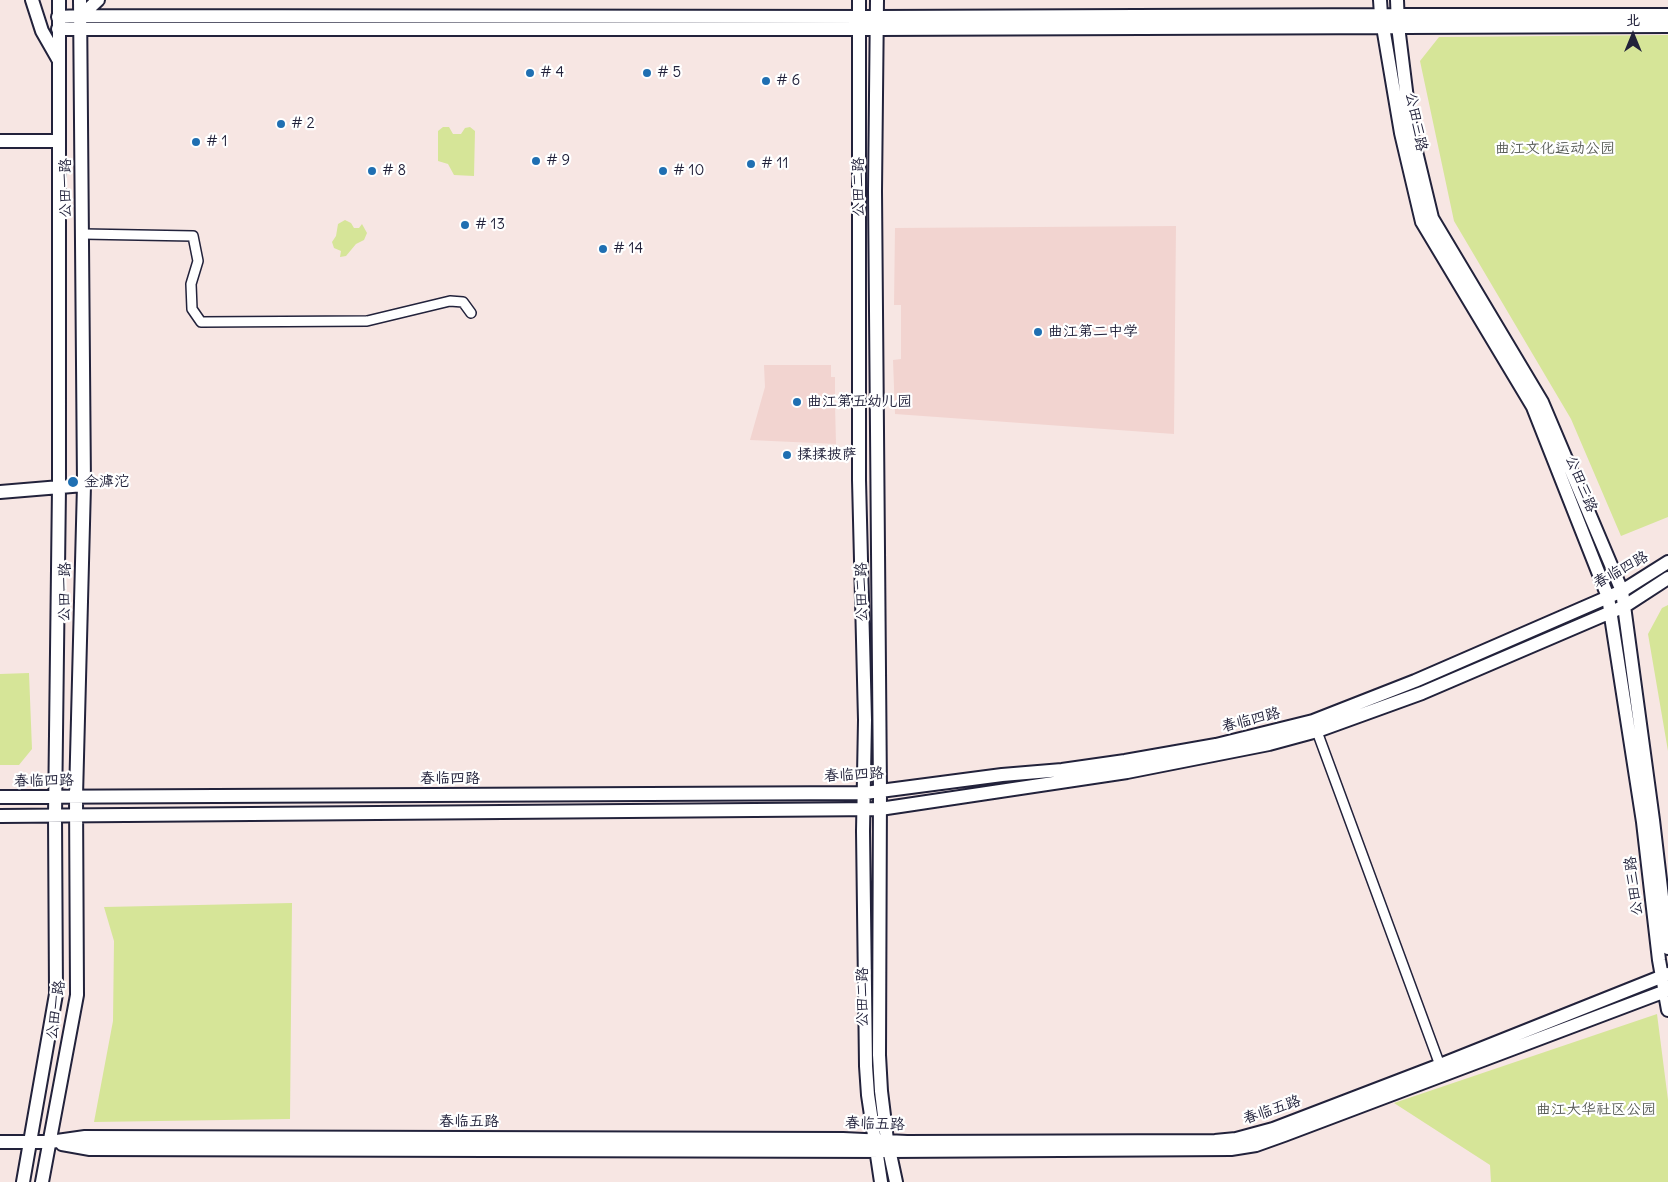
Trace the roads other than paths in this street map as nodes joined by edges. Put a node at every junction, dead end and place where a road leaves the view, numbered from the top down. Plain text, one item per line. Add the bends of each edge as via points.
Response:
1 (32, 0) edge
2 (59, 0) edge
3 (80, 0) edge
4 (98, 0) edge
5 (859, 0) edge
6 (877, 0) edge
7 (1380, 0) edge
8 (1397, 0) edge
9 (1668, 15) edge
10 (1398, 20) junction
11 (1382, 21) junction
12 (81, 22) junction
13 (58, 23) junction
14 (859, 23) junction
15 (877, 23) junction
16 (1668, 26) edge
17 (58, 59) junction
18 (0, 141) edge
19 (58, 141) junction
20 (83, 234) junction
21 (471, 313) dead end
22 (84, 486) junction
23 (59, 487) junction
24 (0, 492) edge
25 (1668, 562) edge
26 (1668, 578) edge
27 (1622, 591) junction
28 (1608, 597) junction
29 (1625, 606) junction
30 (1610, 612) junction
31 (1315, 726) junction
32 (880, 791) junction
33 (865, 793) junction
34 (76, 796) junction
35 (55, 797) junction
36 (0, 798) edge
37 (880, 809) junction
38 (864, 810) junction
39 (76, 814) junction
40 (0, 816) edge
41 (55, 816) junction
42 (1668, 948) edge
43 (1665, 975) edge
44 (1666, 990) edge
45 (1668, 1010) edge
46 (1442, 1070) junction
47 (0, 1142) edge
48 (30, 1142) junction
49 (50, 1142) junction
50 (875, 1145) junction
51 (889, 1145) junction
52 (23, 1182) edge
53 (42, 1182) edge
54 (881, 1182) edge
55 (896, 1182) edge

1 - 17 street via 42,31
2 - 13 street, 公田一路
3 - 12 street, 公田一路
4 - 12 street
5 - 14 street, 公田二路
6 - 15 street, 公田二路
7 - 11 street, 公田三路
8 - 10 street, 公田三路
9 - 10 street
10 - 11 street
10 - 16 street
10 - 27 street, 公田三路 via 1411,131 1432,218 1542,402
11 - 15 street
11 - 28 street, 公田三路 via 1401,133 1422,222 1533,407
12 - 13 street
12 - 14 street
12 - 20 street, 公田一路
13 - 17 street, 公田一路
14 - 15 street
14 - 33 street, 公田二路 via 859,480
15 - 32 street, 公田二路 via 875,210
17 - 19 street, 公田一路
18 - 19 street
19 - 23 street, 公田一路
20 - 21 street via 193,236 198,261 191,284 192,309 200,322 367,321 450,301 463,302
20 - 22 street, 公田一路
22 - 23 street
22 - 34 street, 公田一路
23 - 24 street
23 - 35 street, 公田一路
25 - 27 street, 春临四路
26 - 29 street, 春临四路
27 - 28 street, 春临四路
27 - 29 street, 公田三路
28 - 30 street, 公田三路
28 - 31 street, 春临四路
29 - 30 street, 春临四路
29 - 42 street, 公田三路
30 - 31 street, 春临四路 via 1422,693
30 - 43 street, 公田三路
31 - 32 street, 春临四路 via 1125,761
31 - 37 street, 春临四路 via 1260,746 1127,772
31 - 46 street
32 - 33 street, 春临四路
32 - 37 street, 公田二路
33 - 34 street, 春临四路
33 - 38 street, 公田二路
34 - 35 street, 春临四路
34 - 39 street, 公田一路
35 - 36 street, 春临四路
35 - 41 street, 公田一路
37 - 38 street, 春临四路
37 - 51 street, 公田二路 via 879,1055
38 - 39 street, 春临四路
38 - 50 street, 公田二路 via 866,1066
39 - 41 street, 春临四路
39 - 49 street, 公田一路 via 77,994
40 - 41 street, 春临四路
41 - 48 street, 公田一路 via 56,994
43 - 44 street, 公田三路
43 - 46 street, 春临五路
44 - 45 street, 公田三路
44 - 46 street, 春临五路
46 - 51 street, 春临五路 via 1284,1135 1256,1145 1231,1149
47 - 48 street, 春临五路
48 - 49 street, 春临五路
48 - 52 street, 公田一路
49 - 50 street, 春临五路 via 90,1149
49 - 53 street, 公田一路
50 - 51 street, 春临五路
50 - 54 street, 公田二路
51 - 55 street, 公田二路

